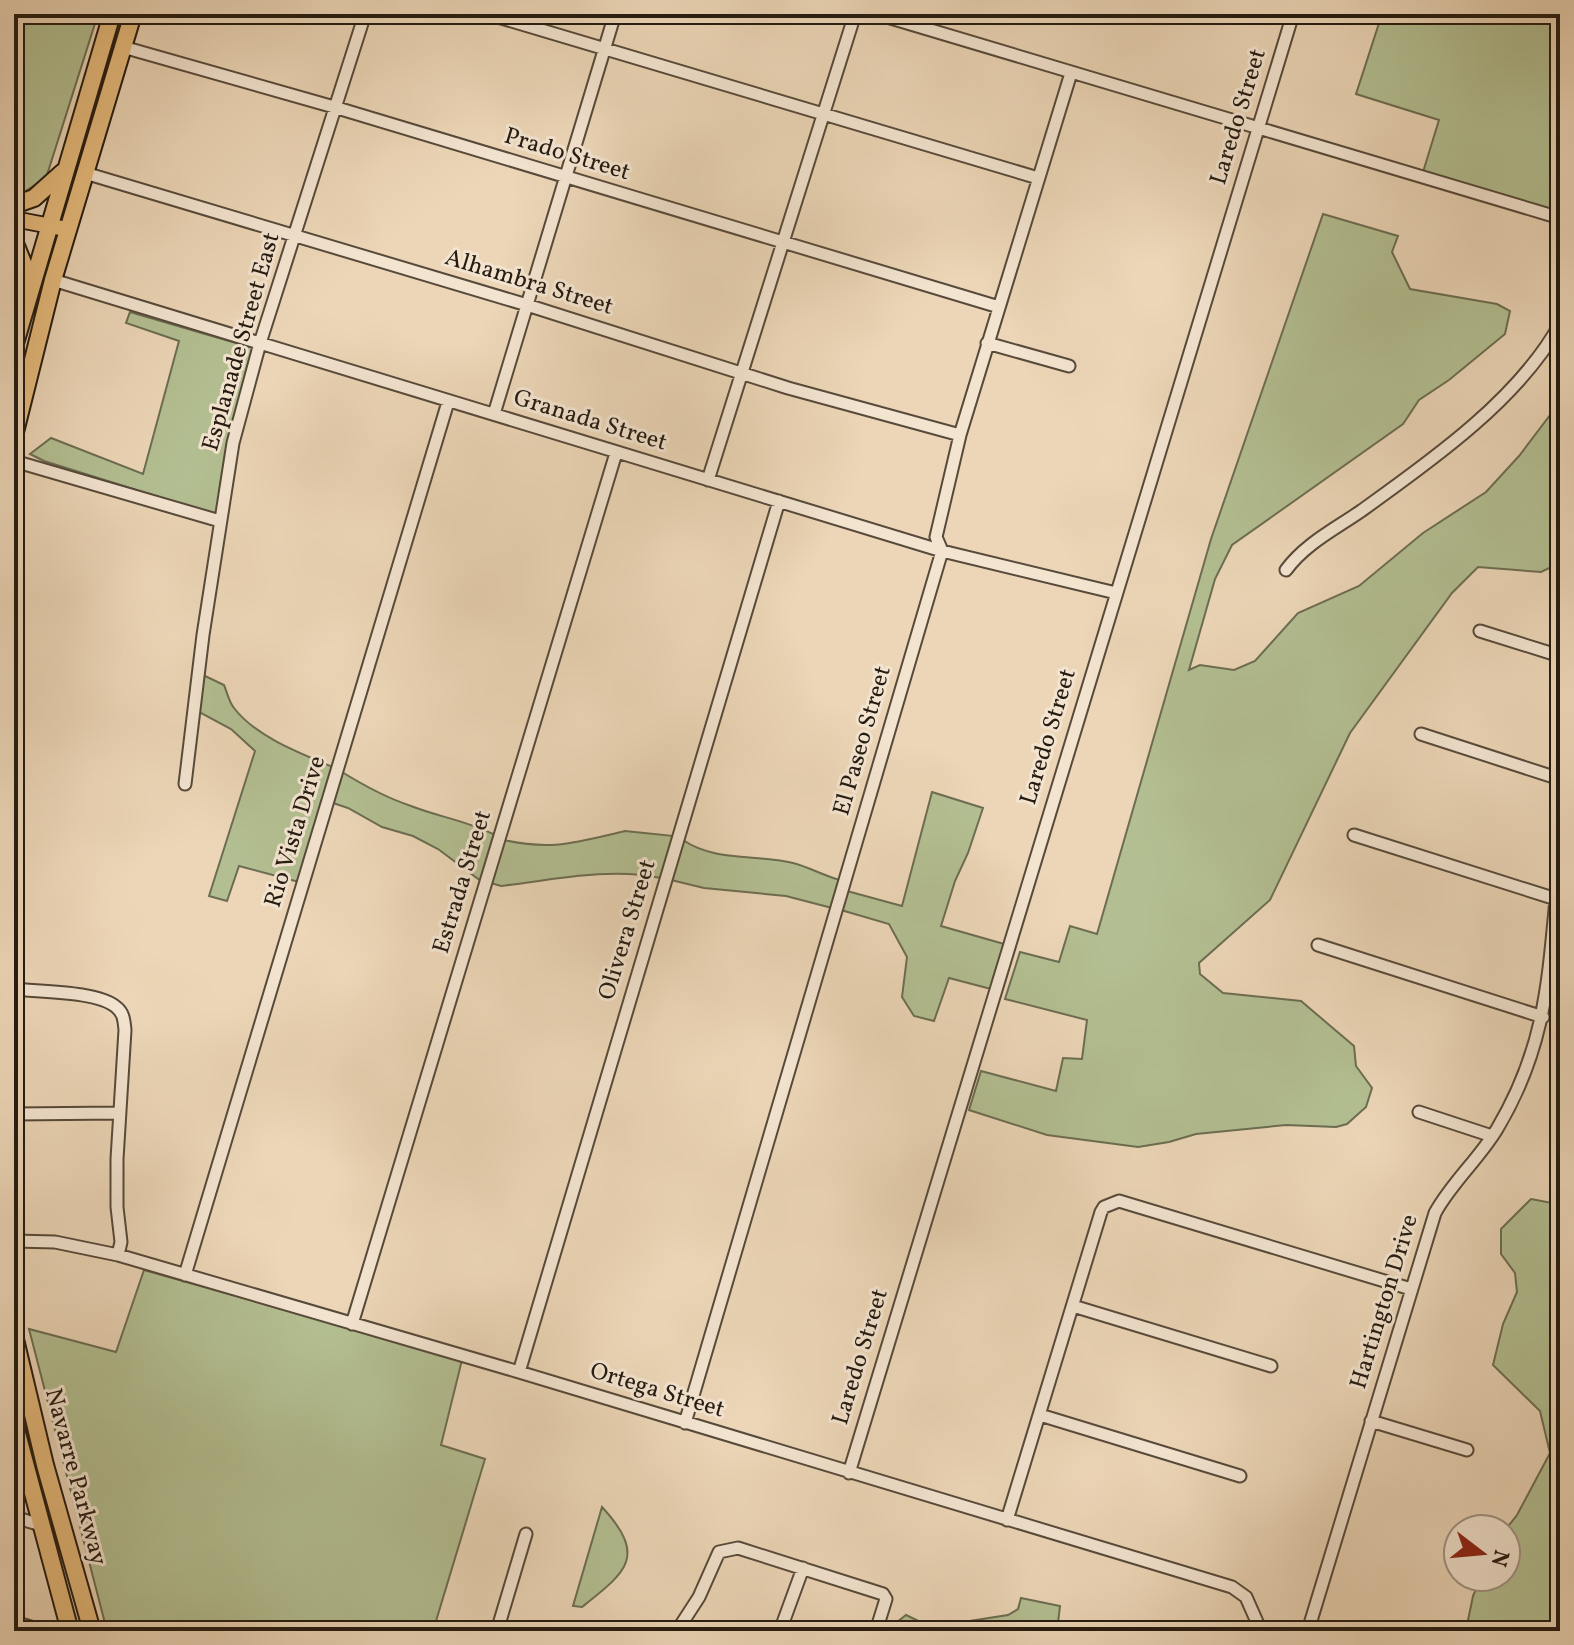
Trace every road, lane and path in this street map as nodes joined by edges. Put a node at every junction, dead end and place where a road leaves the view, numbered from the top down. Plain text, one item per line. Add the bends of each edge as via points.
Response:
1 (112, 14) edge
2 (133, 14) edge
3 (365, 14) edge
4 (488, 14) edge
5 (615, 14) edge
6 (855, 14) edge
7 (877, 14) edge
8 (1293, 14) edge
9 (123, 47) junction
10 (604, 49) junction
11 (1071, 73) junction
12 (334, 107) junction
13 (823, 115) junction
14 (1259, 126) junction
15 (65, 170) junction
16 (85, 173) junction
17 (566, 178) junction
18 (1038, 178) junction
19 (14, 205) edge
20 (1560, 218) edge
21 (14, 219) edge
22 (48, 226) junction
23 (68, 229) junction
24 (294, 235) junction
25 (14, 241) edge
26 (782, 242) junction
27 (53, 280) junction
28 (25, 304) junction
29 (527, 305) junction
30 (999, 307) junction
31 (1560, 324) edge
32 (260, 343) junction
33 (987, 343) junction
34 (14, 347) edge
35 (1069, 366) dead end
36 (740, 372) junction
37 (448, 402) junction
38 (494, 414) junction
39 (960, 435) junction
40 (14, 436) edge
41 (616, 453) junction
42 (14, 461) edge
43 (708, 480) junction
44 (779, 501) junction
45 (220, 521) junction
46 (942, 551) junction
47 (1286, 570) dead end
48 (1116, 593) junction
49 (1480, 631) dead end
50 (1560, 656) edge
51 (1421, 734) dead end
52 (1560, 779) edge
53 (185, 784) dead end
54 (1354, 835) dead end
55 (1560, 861) edge
56 (1556, 899) junction
57 (1318, 945) dead end
58 (14, 989) edge
59 (1543, 1017) junction
60 (1419, 1112) dead end
61 (119, 1113) junction
62 (14, 1114) edge
63 (1492, 1136) junction
64 (14, 1241) edge
65 (118, 1255) junction
66 (185, 1275) junction
67 (1411, 1289) junction
68 (1073, 1306) junction
69 (352, 1324) junction
70 (14, 1335) edge
71 (1271, 1366) dead end
72 (519, 1372) junction
73 (1040, 1415) junction
74 (1371, 1421) junction
75 (14, 1422) edge
76 (685, 1423) junction
77 (1467, 1450) dead end
78 (849, 1473) junction
79 (1240, 1476) dead end
80 (14, 1517) edge
81 (1007, 1520) junction
82 (41, 1525) junction
83 (526, 1534) dead end
84 (803, 1568) junction
85 (14, 1622) edge
86 (44, 1631) edge
87 (70, 1631) edge
88 (92, 1631) edge
89 (497, 1631) edge
90 (677, 1631) edge
91 (780, 1631) edge
92 (876, 1631) edge
93 (1261, 1631) edge
94 (1305, 1631) edge

1 - 15 highway
2 - 9 highway
3 - 12 street, Esplanade Street East
4 - 10 street
5 - 10 street
6 - 13 street
7 - 11 street
8 - 14 street, Laredo Street
9 - 12 street, Prado Street
9 - 16 highway
10 - 13 street
10 - 17 street
11 - 14 street
11 - 18 street, El Paseo Street
12 - 17 street, Prado Street
12 - 24 street, Esplanade Street East
13 - 18 street
13 - 26 street
14 - 20 street
14 - 48 street, Laredo Street
15 - 19 highway via 40,194
15 - 22 highway
16 - 23 highway
16 - 24 street, Alhambra Street
17 - 26 street, Prado Street
17 - 29 street
18 - 30 street, El Paseo Street
21 - 22 main road
22 - 23 main road
22 - 28 highway
23 - 27 highway
24 - 29 street, Alhambra Street
24 - 32 street, Esplanade Street East
25 - 28 highway via 23,263
26 - 30 street, Prado Street
26 - 36 street
27 - 32 street, Granada Street
27 - 40 highway
28 - 34 highway
29 - 36 street, Alhambra Street
29 - 38 street
30 - 33 street, El Paseo Street
31 - 47 street via 1541,356 1502,400 1396,485 1297,554
32 - 37 street, Granada Street
32 - 45 street, Esplanade Street East via 233,443
33 - 35 street
33 - 39 street, El Paseo Street
36 - 39 street, Alhambra Street
36 - 43 street
37 - 38 street, Granada Street
37 - 66 street, Rio Vista Drive
38 - 41 street, Granada Street
39 - 46 street, El Paseo Street via 936,537
41 - 43 street, Granada Street
41 - 69 street, Estrada Street
42 - 45 street
43 - 44 street, Granada Street
44 - 46 street, Granada Street
44 - 72 street, Olivera Street
45 - 53 street, Esplanade Street East
46 - 48 street, Granada Street
46 - 76 street, El Paseo Street
48 - 78 street, Laredo Street
49 - 50 street
51 - 52 street
54 - 56 street
55 - 56 street, Hartington Drive
56 - 59 street, Hartington Drive
57 - 59 street
58 - 61 street via 99,998 122,1013
59 - 63 street, Hartington Drive via 1525,1074
60 - 63 street
61 - 62 street
61 - 65 street
63 - 67 street, Hartington Drive via 1435,1213
64 - 65 street, Ortega Street via 55,1242
65 - 66 street, Ortega Street
66 - 69 street, Ortega Street
67 - 68 street via 1119,1201 1101,1212
67 - 74 street, Hartington Drive
68 - 71 street
68 - 73 street
69 - 72 street, Ortega Street
70 - 88 highway, Navarre Parkway
72 - 76 street, Ortega Street
73 - 79 street
73 - 81 street
74 - 77 street
74 - 94 street, Hartington Drive
75 - 82 highway, Navarre Parkway
76 - 78 street, Ortega Street
78 - 81 street, Ortega Street
80 - 82 street
81 - 93 street, Ortega Street via 1232,1587 1246,1597
82 - 87 highway, Navarre Parkway
83 - 89 street
84 - 90 street via 738,1548 724,1549
84 - 91 street
84 - 92 street via 883,1594
85 - 86 street

